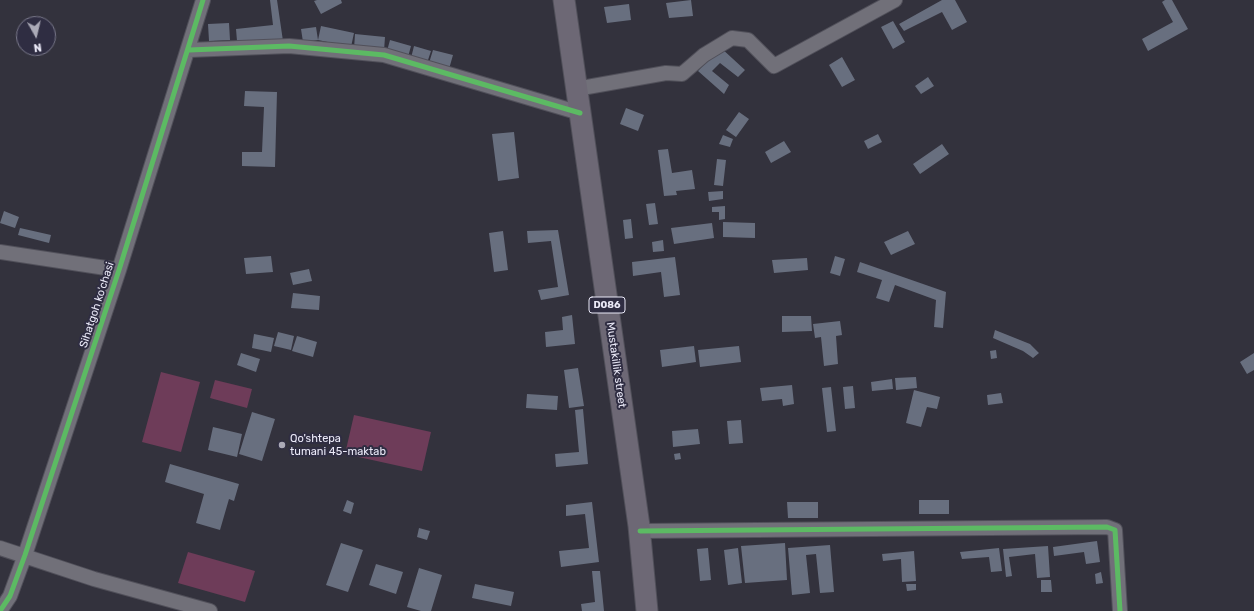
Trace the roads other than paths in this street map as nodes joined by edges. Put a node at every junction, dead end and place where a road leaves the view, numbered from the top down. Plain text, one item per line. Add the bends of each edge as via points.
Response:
1 (203, 0) edge
2 (564, 0) edge
3 (895, 0) edge
4 (188, 50) junction
5 (576, 89) junction
6 (580, 113) junction
7 (0, 252) edge
8 (120, 270) junction
9 (640, 531) junction
10 (0, 548) edge
11 (25, 555) junction
12 (0, 611) edge
13 (210, 611) edge
14 (647, 611) edge
15 (1120, 611) edge

1 - 4 street, Sihatgoh ko'chasi
2 - 5 main road, Mustakillik street / D086
3 - 5 street via 774,66 748,40 732,38 704,55 682,74 666,73
4 - 6 street via 289,46 384,55
4 - 8 street, Sihatgoh ko'chasi
5 - 6 main road, Mustakillik street / D086
6 - 9 main road, Mustakillik street / D086
7 - 8 street
8 - 11 street, Sihatgoh ko'chasi
9 - 14 main road, Mustakillik street / D086
9 - 15 street via 1107,527 1115,530
10 - 11 street
11 - 12 street, Sihatgoh ko'chasi via 10,596
11 - 13 street via 94,579

